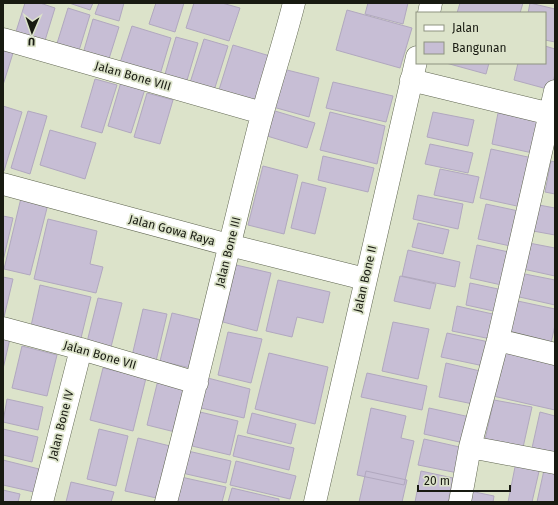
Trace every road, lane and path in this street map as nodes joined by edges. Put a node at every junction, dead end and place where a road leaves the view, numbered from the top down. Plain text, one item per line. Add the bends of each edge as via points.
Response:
1 (294, 3) edge
2 (3, 39) edge
3 (416, 61) edge
4 (411, 80) junction
5 (555, 91) edge
6 (262, 113) junction
7 (552, 115) edge
8 (3, 184) edge
9 (229, 245) junction
10 (365, 279) junction
11 (3, 328) edge
12 (498, 340) junction
13 (81, 349) junction
14 (555, 354) edge
15 (197, 383) junction
16 (470, 447) junction
17 (555, 463) edge
18 (42, 502) edge
19 (166, 502) edge
20 (315, 502) edge
21 (460, 502) edge

1 - 6 street, Jalan Bone III
2 - 6 street, Jalan Bone VIII
3 - 4 street, Jalan Bone II
4 - 7 street
4 - 10 street, Jalan Bone II
5 - 7 street
6 - 9 street, Jalan Bone III
7 - 12 street
8 - 9 street, Jalan Gowa Raya
9 - 10 street, Jalan Gowa Raya
9 - 15 street, Jalan Bone III
10 - 20 street, Jalan Bone II
11 - 13 street, Jalan Bone VII
12 - 14 street
12 - 16 street
13 - 15 street, Jalan Bone VII
13 - 18 street, Jalan Bone IV
15 - 19 street, Jalan Bone III
16 - 17 street
16 - 21 street

